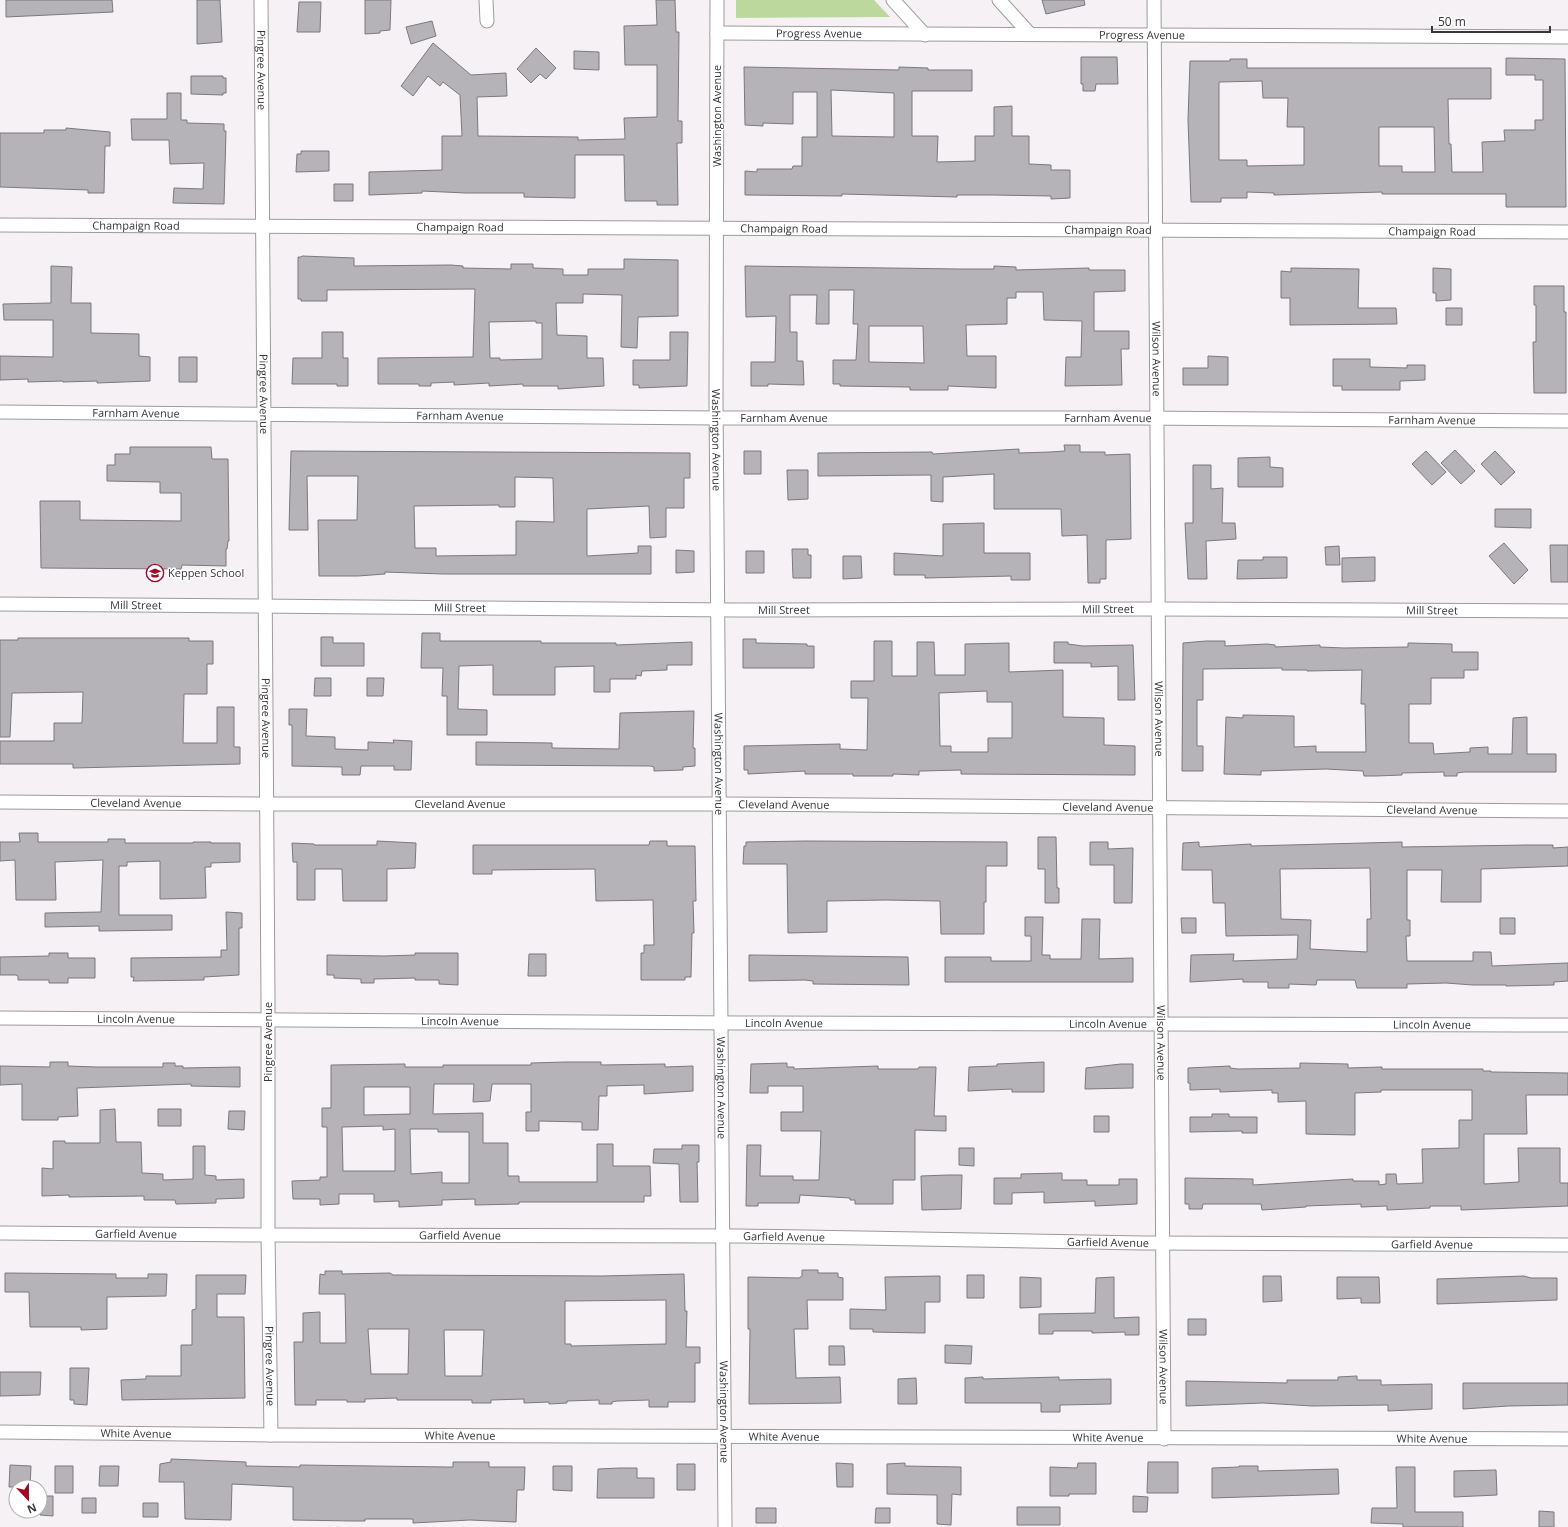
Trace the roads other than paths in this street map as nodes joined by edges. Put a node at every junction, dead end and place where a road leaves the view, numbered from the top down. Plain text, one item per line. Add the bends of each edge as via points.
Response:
1 (262, 0) edge
2 (486, 0) edge
3 (717, 0) edge
4 (893, 0) edge
5 (999, 0) edge
6 (1154, 0) edge
7 (487, 21) dead end
8 (717, 33) junction
9 (1029, 33) junction
10 (924, 35) junction
11 (1154, 36) junction
12 (1568, 37) edge
13 (0, 225) edge
14 (263, 226) junction
15 (717, 228) junction
16 (1156, 230) junction
17 (1568, 232) edge
18 (0, 412) edge
19 (264, 413) junction
20 (717, 418) junction
21 (1157, 418) junction
22 (1568, 421) edge
23 (0, 604) edge
24 (266, 605) junction
25 (719, 609) junction
26 (1159, 609) junction
27 (1568, 611) edge
28 (0, 802) edge
29 (267, 804) junction
30 (720, 804) junction
31 (1159, 809) junction
32 (1568, 811) edge
33 (0, 1018) edge
34 (268, 1019) junction
35 (722, 1022) junction
36 (1161, 1023) junction
37 (1568, 1025) edge
38 (0, 1233) edge
39 (268, 1235) junction
40 (723, 1236) junction
41 (1162, 1242) junction
42 (1568, 1245) edge
43 (0, 1432) edge
44 (270, 1435) junction
45 (725, 1436) junction
46 (1164, 1439) junction
47 (1568, 1439) edge
48 (725, 1527) edge

1 - 14 street, Pingree Avenue
2 - 7 street
3 - 8 street, Washington Avenue
4 - 10 street
5 - 9 street
6 - 11 street, Wilson Avenue
8 - 10 street, Progress Avenue
8 - 15 street, Washington Avenue
9 - 10 street, Progress Avenue
9 - 11 street, Progress Avenue
11 - 12 street, Progress Avenue
11 - 16 street, Wilson Avenue
13 - 14 street, Champaign Road
14 - 15 street, Champaign Road
14 - 19 street, Pingree Avenue
15 - 16 street, Champaign Road
15 - 20 street, Washington Avenue
16 - 17 street, Champaign Road
16 - 21 street, Wilson Avenue
18 - 19 street, Farnham Avenue
19 - 20 street, Farnham Avenue
19 - 24 street, Pingree Avenue
20 - 21 street, Farnham Avenue
20 - 25 street, Washington Avenue
21 - 22 street, Farnham Avenue
21 - 26 street, Wilson Avenue
23 - 24 street, Mill Street
24 - 25 street, Mill Street
24 - 29 street, Pingree Avenue
25 - 26 street, Mill Street
25 - 30 street, Washington Avenue
26 - 27 street, Mill Street
26 - 31 street, Wilson Avenue
28 - 29 street, Cleveland Avenue
29 - 30 street, Cleveland Avenue
29 - 34 street, Pingree Avenue
30 - 31 street, Cleveland Avenue
30 - 35 street, Washington Avenue
31 - 32 street, Cleveland Avenue
31 - 36 street, Wilson Avenue
33 - 34 street, Lincoln Avenue
34 - 35 street, Lincoln Avenue
34 - 39 street, Pingree Avenue
35 - 36 street, Lincoln Avenue
35 - 40 street, Washington Avenue
36 - 37 street, Lincoln Avenue
36 - 41 street, Wilson Avenue
38 - 39 street, Garfield Avenue
39 - 40 street, Garfield Avenue
39 - 44 street, Pingree Avenue
40 - 41 street, Garfield Avenue
40 - 45 street, Washington Avenue
41 - 42 street, Garfield Avenue
41 - 46 street, Wilson Avenue
43 - 44 street, White Avenue
44 - 45 street, White Avenue
45 - 46 street, White Avenue
45 - 48 street, Washington Avenue
46 - 47 street, White Avenue

